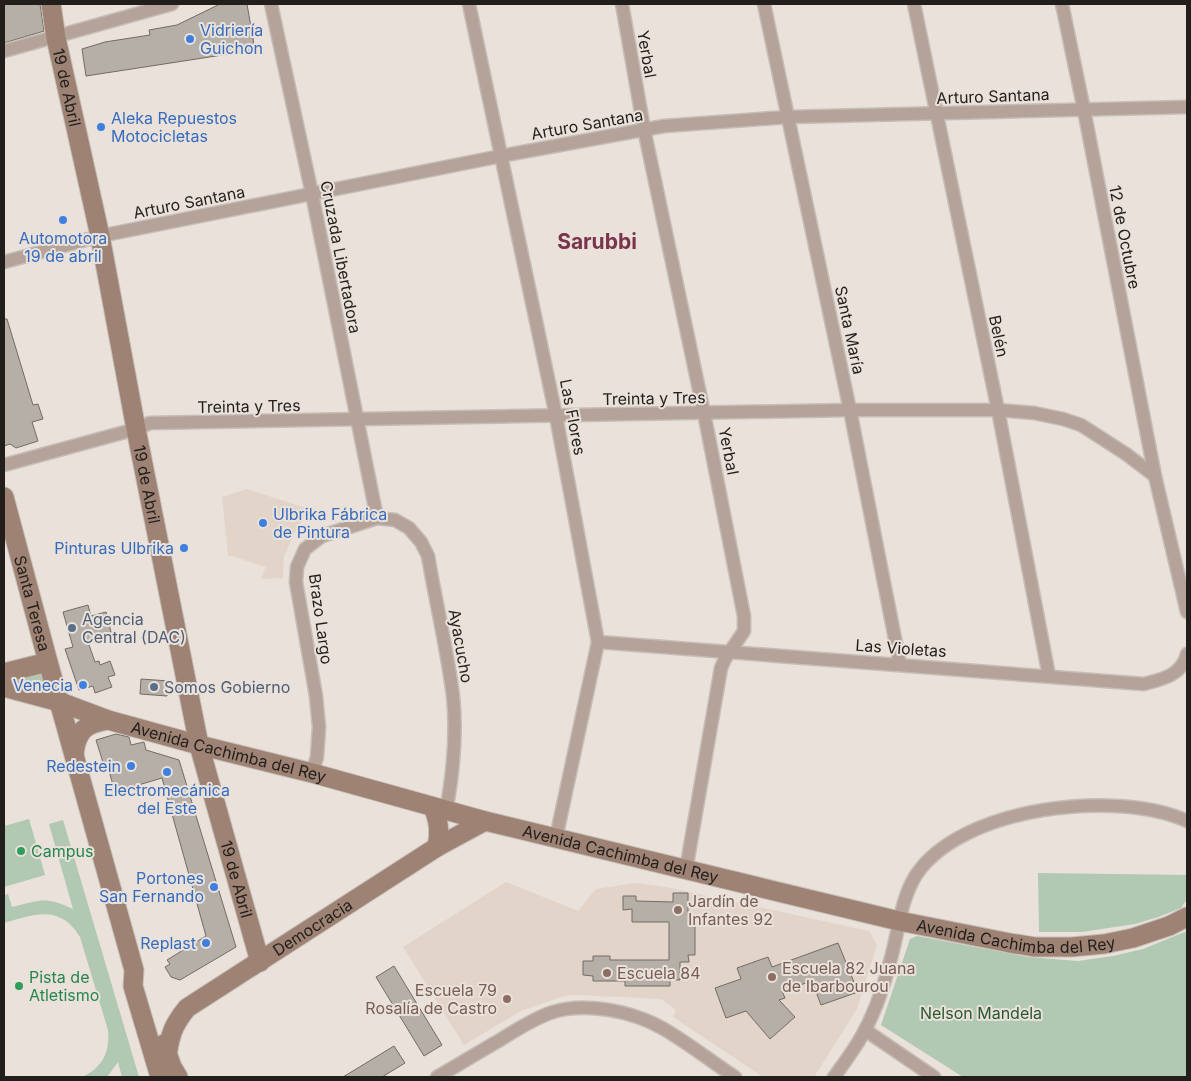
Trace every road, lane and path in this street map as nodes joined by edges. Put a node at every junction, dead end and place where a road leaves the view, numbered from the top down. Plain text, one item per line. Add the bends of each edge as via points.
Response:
1 (51, 4) edge
2 (172, 4) edge
3 (271, 4) edge
4 (469, 4) edge
5 (622, 4) edge
6 (764, 4) edge
7 (914, 4) edge
8 (1062, 4) edge
9 (56, 38) junction
10 (4, 51) edge
11 (1187, 107) edge
12 (1084, 110) junction
13 (937, 114) junction
14 (788, 117) junction
15 (644, 130) junction
16 (501, 156) junction
17 (312, 194) junction
18 (100, 236) junction
19 (4, 262) edge
20 (850, 410) junction
21 (998, 410) junction
22 (704, 413) junction
23 (556, 416) junction
24 (357, 420) junction
25 (136, 430) junction
26 (4, 465) edge
27 (1155, 476) junction
28 (4, 497) edge
29 (377, 518) junction
30 (1187, 612) edge
31 (598, 642) junction
32 (731, 651) junction
33 (1187, 654) edge
34 (48, 662) junction
35 (900, 664) junction
36 (4, 673) edge
37 (1049, 676) junction
38 (4, 687) edge
39 (4, 694) edge
40 (61, 706) junction
41 (108, 720) junction
42 (199, 745) junction
43 (74, 754) junction
44 (312, 773) junction
45 (440, 809) junction
46 (485, 821) junction
47 (1187, 821) edge
48 (556, 838) junction
49 (437, 847) junction
50 (686, 870) junction
51 (1187, 917) edge
52 (899, 921) junction
53 (260, 962) junction
54 (134, 970) junction
55 (865, 1030) junction
56 (167, 1056) junction
57 (454, 1074) edge
58 (160, 1077) edge
59 (178, 1077) edge
60 (438, 1077) edge
61 (734, 1077) edge
62 (834, 1077) edge
63 (934, 1077) edge

1 - 9 street, 19 de Abril
2 - 9 street
3 - 17 street, Cruzada Libertadora
4 - 16 street, Las Flores
5 - 15 street, Yerbal
6 - 14 street, Santa María
7 - 13 street, Belén
8 - 12 street, 12 de Octubre
9 - 10 street
9 - 18 street, 19 de Abril
11 - 12 street, Arturo Santana
12 - 13 street, Arturo Santana
12 - 27 street, 12 de Octubre
13 - 14 street, Arturo Santana
13 - 21 street, Belén
14 - 15 street, Arturo Santana
14 - 20 street, Santa María
15 - 16 street, Arturo Santana
15 - 22 street, Yerbal
16 - 17 street, Arturo Santana
16 - 23 street, Las Flores
17 - 18 street, Arturo Santana
17 - 24 street, Cruzada Libertadora
18 - 19 street, Arturo Santana
18 - 25 street, 19 de Abril
20 - 21 street, Treinta y Tres
20 - 22 street, Treinta y Tres
20 - 35 street, Santa María
21 - 27 street, Treinta y Tres via 1034,413 1081,425
21 - 37 street, Belén
22 - 23 street, Treinta y Tres
22 - 32 street, Yerbal via 744,616 744,631
23 - 24 street, Treinta y Tres
23 - 31 street, Las Flores
24 - 25 street, Treinta y Tres via 150,423
24 - 29 street, Cruzada Libertadora
25 - 26 street, Treinta y Tres
25 - 42 street, 19 de Abril
27 - 30 street
28 - 34 street, Santa Teresa
29 - 44 street, Brazo Largo via 322,536 305,549 297,567 296,582 319,727
29 - 45 street, Ayacucho via 395,520 409,528 428,556 453,697 450,791
31 - 32 street, Las Violetas
31 - 48 street, Las Flores
32 - 35 street, Las Violetas
32 - 50 street, Yerbal via 721,668
33 - 37 street, Las Violetas via 1180,669 1166,679 1144,684
34 - 36 street
34 - 40 street, Santa Teresa
35 - 37 street, Las Violetas
38 - 40 street
39 - 40 street
40 - 41 street, Avenida Cachimba del Rey
40 - 43 street, Santa Teresa
41 - 42 street, Avenida Cachimba del Rey
41 - 43 street via 94,722 84,728
42 - 44 street, Avenida Cachimba del Rey
42 - 53 street, 19 de Abril
43 - 54 street, Santa Teresa
44 - 45 street, Avenida Cachimba del Rey
45 - 46 street, Avenida Cachimba del Rey
45 - 49 street
46 - 48 street, Avenida Cachimba del Rey
46 - 49 street, Democracia
47 - 52 street via 1134,807 1081,806 1050,809 985,825 950,843 932,858 917,875 904,898
48 - 50 street, Avenida Cachimba del Rey
49 - 53 street, Democracia
50 - 52 street, Avenida Cachimba del Rey
51 - 52 street, Avenida Cachimba del Rey via 1133,938 1072,947 1010,943
52 - 55 street via 881,993
53 - 56 street, Democracia via 187,1008 176,1021
54 - 56 street via 143,982
54 - 58 street via 133,986
55 - 62 street
55 - 63 street
56 - 59 street
57 - 60 street
57 - 61 street via 525,1025 551,1012 577,1008 613,1011 646,1021

